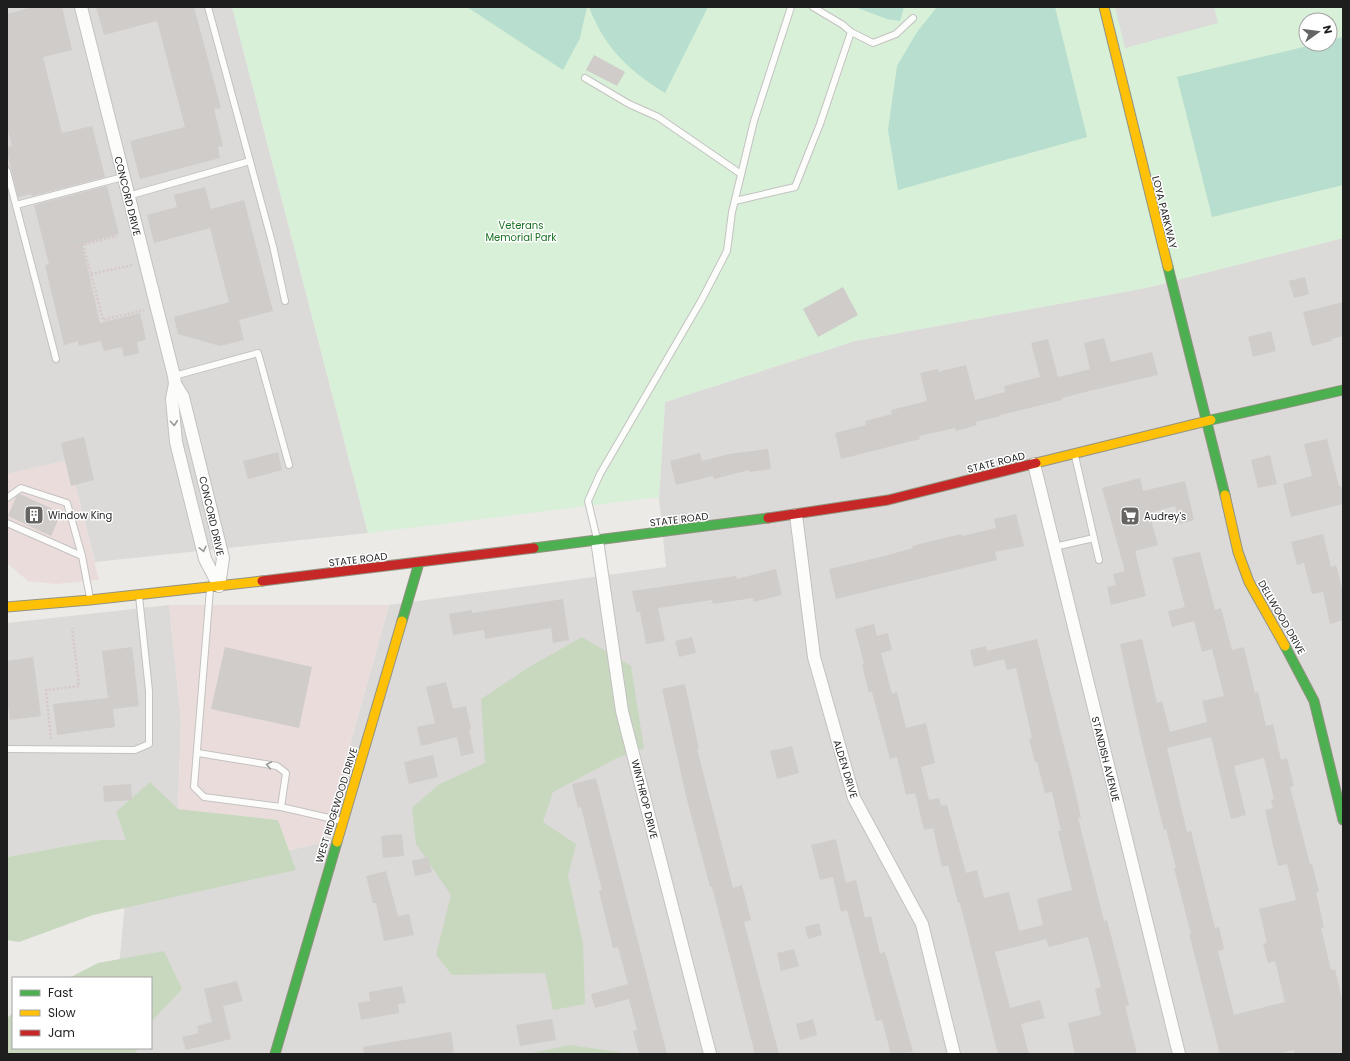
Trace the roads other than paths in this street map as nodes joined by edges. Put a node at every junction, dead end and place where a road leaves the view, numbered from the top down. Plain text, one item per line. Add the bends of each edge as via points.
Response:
1 (81, 7) edge
2 (208, 7) edge
3 (791, 7) edge
4 (813, 7) edge
5 (1104, 7) edge
6 (913, 18) dead end
7 (851, 32) junction
8 (585, 78) dead end
9 (250, 161) junction
10 (7, 171) edge
11 (741, 174) junction
12 (123, 177) junction
13 (128, 196) junction
14 (735, 201) junction
15 (16, 205) junction
16 (285, 301) dead end
17 (56, 359) dead end
18 (175, 380) junction
19 (1343, 390) edge
20 (1207, 422) junction
21 (1074, 454) junction
22 (1034, 464) junction
23 (289, 465) dead end
24 (7, 498) edge
25 (796, 515) junction
26 (7, 523) edge
27 (1094, 538) junction
28 (597, 540) junction
29 (1054, 547) junction
30 (82, 556) junction
31 (1099, 560) dead end
32 (419, 563) junction
33 (215, 586) junction
34 (139, 595) junction
35 (7, 597) edge
36 (90, 600) junction
37 (10, 607) edge
38 (7, 749) edge
39 (198, 753) junction
40 (281, 806) junction
41 (1343, 820) edge
42 (344, 821) junction
43 (275, 1054) edge
44 (710, 1054) edge
45 (954, 1054) edge
46 (1179, 1054) edge

1 - 12 street, CONCORD DRIVE
2 - 9 lane
3 - 11 lane via 754,122
4 - 7 lane
5 - 20 main road, LOYA PARKWAY
6 - 7 lane via 896,34 873,43
7 - 14 lane via 820,124 795,187
8 - 11 lane via 629,104 658,117
9 - 13 lane
9 - 16 lane
10 - 15 lane
11 - 14 lane
12 - 13 street, CONCORD DRIVE
12 - 15 lane
13 - 18 street, CONCORD DRIVE
14 - 28 lane via 727,251 697,308 600,474 588,501
15 - 17 lane
18 - 23 lane via 258,353
18 -> 33 street, CONCORD DRIVE via 172,399 176,442 205,559
18 - 33 street, CONCORD DRIVE via 183,397 223,558
19 - 20 main road, STATE ROAD
20 - 21 main road, STATE ROAD
20 - 41 main road, DELLWOOD DRIVE via 1238,552 1249,582 1314,701
21 - 22 main road, STATE ROAD
21 - 27 lane
22 - 25 main road, STATE ROAD via 888,500
22 - 29 street, STANDISH AVENUE
24 - 30 lane via 21,488 67,503
25 - 28 main road, STATE ROAD
25 - 45 street, ALDEN DRIVE via 814,657 854,798 922,924
26 - 30 lane
27 - 29 lane
27 - 31 lane
28 - 32 main road, STATE ROAD
28 - 44 street, WINTHROP DRIVE via 622,711
29 - 46 street, STANDISH AVENUE
30 - 36 lane
32 - 33 main road, STATE ROAD
32 - 42 main road, WEST RIDGEWOOD DRIVE
33 - 34 main road, STATE ROAD
33 - 39 lane
34 - 36 main road, STATE ROAD
34 - 38 lane via 149,691 149,744 135,750
35 - 37 main road
36 - 37 main road, STATE ROAD
40 -> 39 lane via 286,773 277,766
39 - 40 lane via 194,787 204,797
40 - 42 lane
42 - 43 main road, WEST RIDGEWOOD DRIVE

